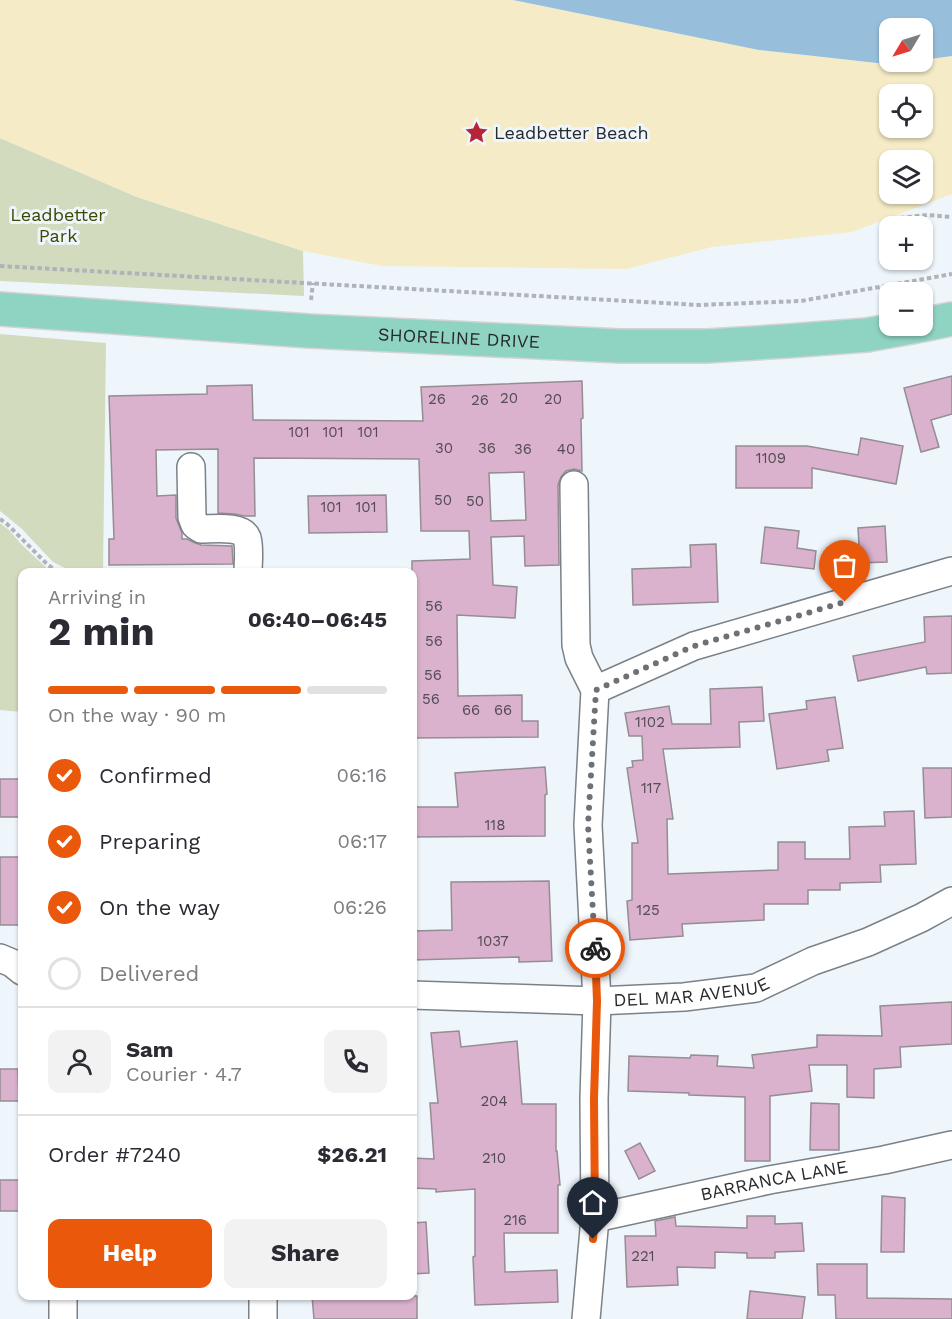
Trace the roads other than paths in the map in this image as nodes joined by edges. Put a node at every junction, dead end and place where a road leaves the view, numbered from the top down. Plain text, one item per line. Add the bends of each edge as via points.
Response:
1 (0, 309) edge
2 (952, 319) edge
3 (933, 323) edge
4 (879, 333) edge
5 (191, 467) dead end
6 (574, 485) dead end
7 (248, 568) edge
8 (952, 571) edge
9 (596, 690) junction
10 (952, 901) edge
11 (0, 958) edge
12 (18, 968) edge
13 (417, 995) edge
14 (597, 1001) junction
15 (952, 1145) edge
16 (595, 1218) junction
17 (63, 1300) edge
18 (263, 1300) edge
19 (63, 1319) edge
20 (263, 1319) edge
21 (586, 1319) edge

1 - 4 main road, SHORELINE DRIVE via 309,331 620,346 787,342
2 - 3 main road
5 - 7 street via 195,525 244,533
6 - 9 street via 576,645
8 - 9 street via 694,646
9 - 14 street via 588,825
10 - 14 street, DEL MAR AVENUE via 868,942 756,988 684,997
11 - 12 street
13 - 14 street, DEL MAR AVENUE
14 - 16 street
15 - 16 street, BARRANCA LANE
16 - 21 street
17 - 19 street
18 - 20 street

